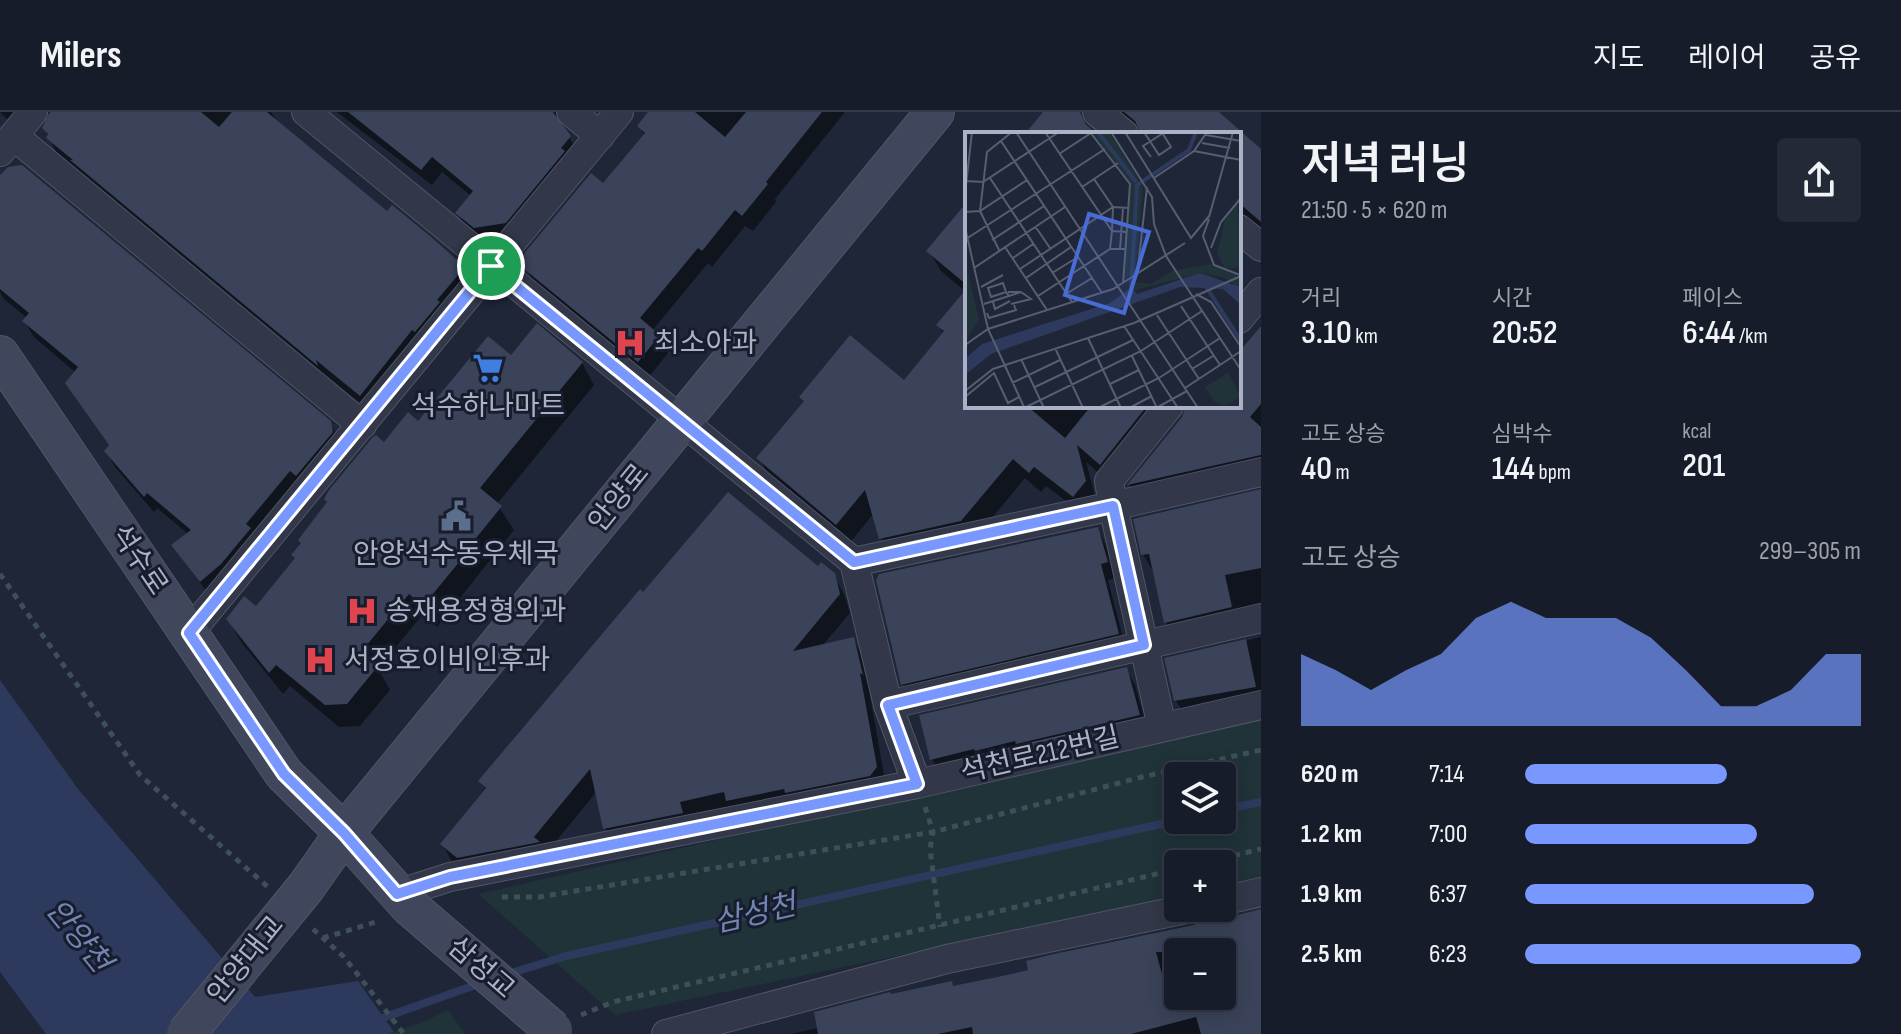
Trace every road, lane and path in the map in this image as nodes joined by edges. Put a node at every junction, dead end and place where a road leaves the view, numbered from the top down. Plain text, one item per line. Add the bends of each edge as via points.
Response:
1 (33, 112) edge
2 (306, 112) edge
3 (571, 112) edge
4 (619, 112) edge
5 (935, 112) edge
6 (1097, 112) edge
7 (1122, 132) edge
8 (600, 136) junction
9 (7, 144) edge
10 (1241, 231) edge
11 (1261, 247) edge
12 (491, 266) junction
13 (1261, 292) edge
14 (1241, 317) edge
15 (0, 355) edge
16 (1167, 408) edge
17 (683, 420) junction
18 (362, 425) junction
19 (1261, 472) edge
20 (1113, 506) junction
21 (854, 562) junction
22 (0, 574) edge
23 (1261, 618) edge
24 (189, 633) junction
25 (1144, 645) junction
26 (888, 705) junction
27 (1261, 705) edge
28 (1162, 727) junction
29 (1261, 750) edge
30 (917, 784) junction
31 (933, 832) junction
32 (344, 833) junction
33 (1261, 849) edge
34 (1236, 855) edge
35 (1164, 872) edge
36 (292, 892) junction
37 (1261, 892) edge
38 (498, 897) dead end
39 (1236, 898) edge
40 (396, 907) junction
41 (1164, 914) edge
42 (940, 925) junction
43 (311, 927) dead end
44 (323, 938) junction
45 (562, 1027) edge
46 (186, 1034) edge
47 (404, 1034) edge
48 (666, 1034) edge

1 - 9 street
2 - 12 street
3 - 8 street
4 - 8 street
5 - 17 street, 안양로
6 - 7 street
8 - 12 street
9 - 18 street
10 - 11 street
12 - 17 street
12 - 18 street
13 - 14 street
15 - 24 street, 석수로
16 - 20 street via 1109,481
17 - 21 street
17 - 32 street, 안양로
18 - 24 street
19 - 20 street
20 - 21 street
20 - 25 street
21 - 26 street
22 - 36 path via 140,775
23 - 25 street
24 - 32 street, 석수로 via 284,774
25 - 26 street
25 - 28 street
26 - 30 street
27 - 28 street, 석천로212번길
28 - 30 street, 석천로212번길
29 - 31 path
30 - 40 street, 석천로212번길 via 450,877
31 - 38 path via 539,897
31 - 42 path
32 - 36 street, 안양로
32 - 40 street, 삼성교
33 - 34 path
35 - 42 path
36 - 46 street, 안양대교, bridge
37 - 39 street
40 - 44 path
40 - 45 street, 삼성교, bridge
41 - 48 street via 947,959
42 - 45 path via 613,1002
43 - 44 path
44 - 47 path

